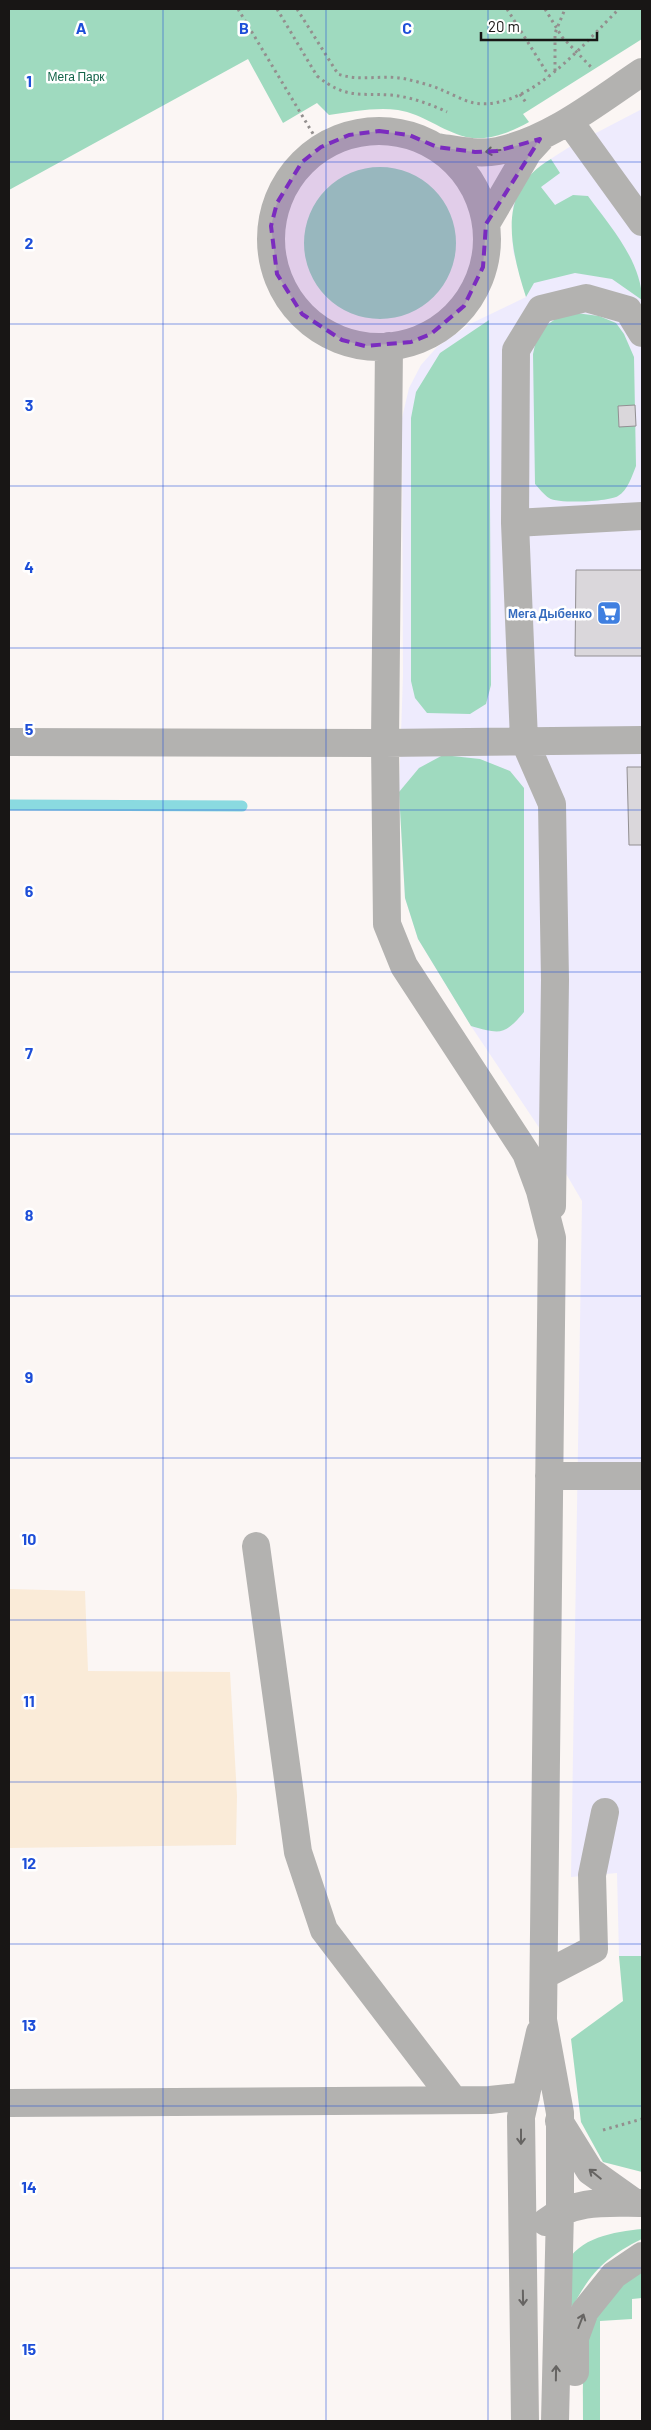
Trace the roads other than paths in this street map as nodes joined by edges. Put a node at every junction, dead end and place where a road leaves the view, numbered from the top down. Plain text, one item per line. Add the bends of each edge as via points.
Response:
1 (642, 72) edge
2 (569, 121) junction
3 (540, 139) junction
4 (437, 147) junction
5 (642, 222) edge
6 (486, 224) junction
7 (642, 333) edge
8 (389, 346) junction
9 (642, 516) edge
10 (515, 523) junction
11 (524, 740) junction
12 (642, 740) edge
13 (9, 742) edge
14 (385, 743) junction
15 (552, 1238) junction
16 (549, 1476) junction
17 (642, 1476) edge
18 (256, 1546) dead end
19 (606, 1812) dead end
20 (544, 1974) junction
21 (543, 2020) junction
22 (526, 2096) junction
23 (453, 2100) junction
24 (9, 2103) edge
25 (559, 2121) junction
26 (638, 2203) edge
27 (560, 2211) junction
28 (522, 2249) junction
29 (642, 2256) edge
30 (525, 2421) edge
31 (555, 2421) edge
32 (574, 2421) edge

1 - 2 street
2 - 3 street
2 - 5 street
3 -> 4 street via 497,151
3 - 6 street via 528,152
4 - 6 street via 452,158 475,188
4 - 8 street via 409,135 379,131 349,135 321,147 302,162 288,181 277,203 271,226 271,250 277,274 287,295 302,314 320,329 342,340 365,346
6 - 8 street via 487,246 483,267 476,288 464,306 431,334
7 - 10 street via 628,310 586,298 541,309 516,350
8 - 14 street
9 - 10 street
10 - 11 street
11 - 12 street
11 - 14 street
11 - 15 street via 552,804 555,980
13 - 14 street
14 - 15 street via 387,924 404,966 526,1153
15 - 16 street
16 - 17 street
16 - 20 street
18 - 23 street via 298,1852 324,1930
19 - 20 street via 592,1875 594,1949
20 - 21 street
21 - 22 street
21 - 25 street
22 - 23 street
22 -> 28 street via 521,2117
23 - 24 street
26 -> 25 street via 590,2171
25 - 27 street
26 - 27 street via 589,2203
27 - 28 street via 540,2227
31 -> 27 street
28 -> 30 street
32 -> 29 street via 575,2338 585,2311 614,2275

